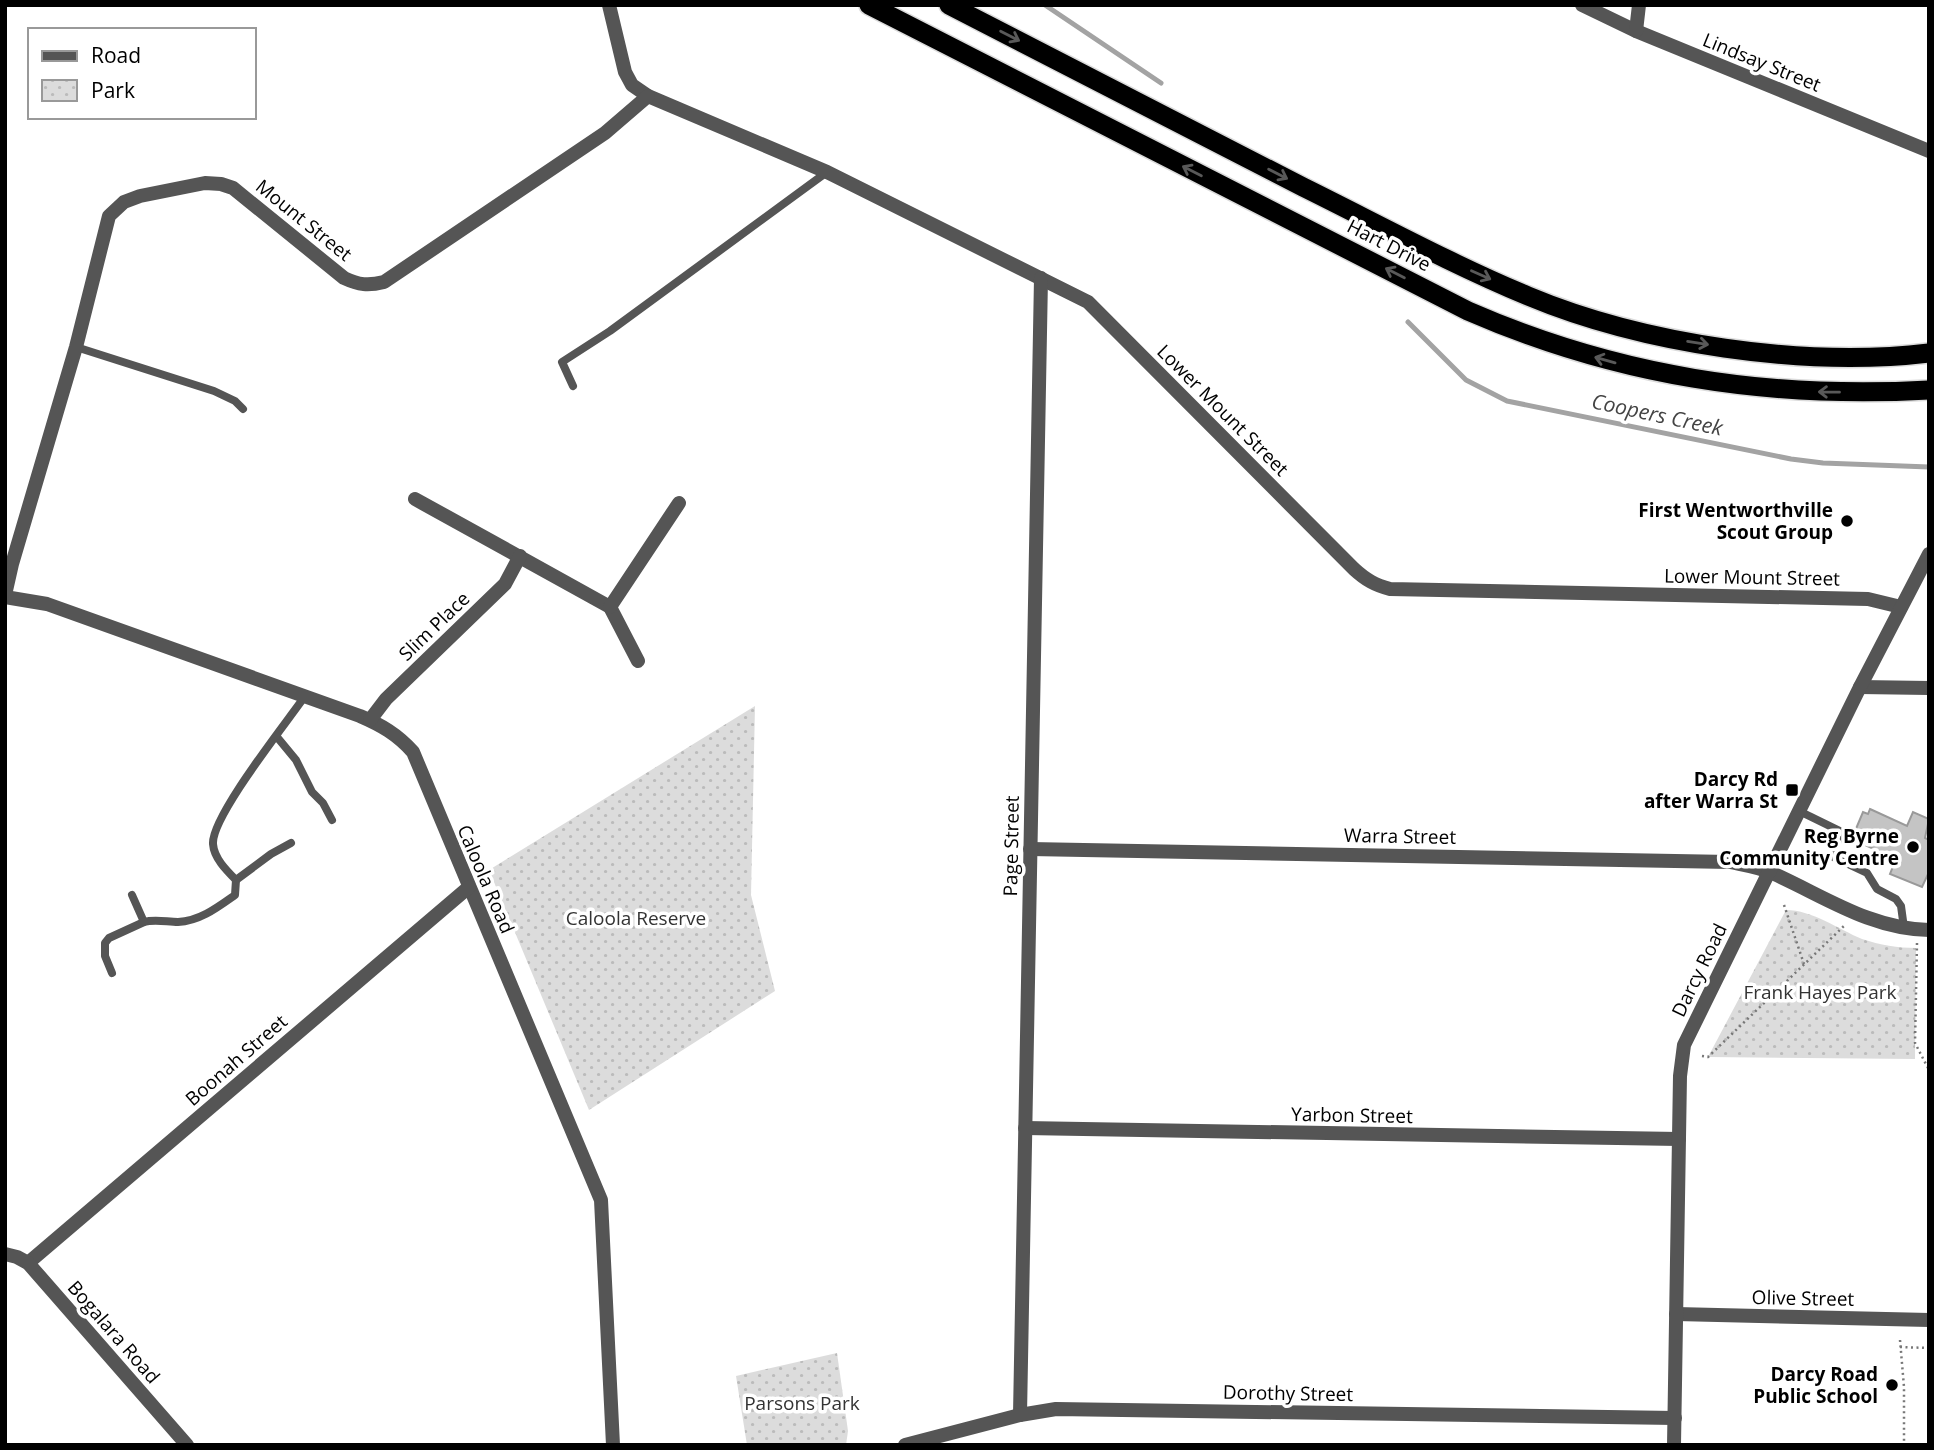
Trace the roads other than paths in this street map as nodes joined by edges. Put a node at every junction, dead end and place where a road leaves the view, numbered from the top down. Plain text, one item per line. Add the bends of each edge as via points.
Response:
1 (609, 5) edge
2 (869, 5) edge
3 (949, 5) edge
4 (1582, 5) edge
5 (1639, 5) edge
6 (1636, 31) junction
7 (648, 96) junction
8 (1929, 151) edge
9 (827, 172) junction
10 (1041, 278) junction
11 (76, 347) junction
12 (1929, 353) edge
13 (573, 386) dead end
14 (1929, 390) edge
15 (243, 410) dead end
16 (415, 499) dead end
17 (679, 503) dead end
18 (1929, 554) edge
19 (520, 556) junction
20 (5, 596) edge
21 (610, 607) junction
22 (1901, 607) junction
23 (638, 661) dead end
24 (1860, 687) junction
25 (1929, 688) edge
26 (305, 696) junction
27 (370, 720) junction
28 (277, 737) junction
29 (1799, 811) junction
30 (332, 820) dead end
31 (292, 843) dead end
32 (1030, 849) junction
33 (1769, 872) junction
34 (236, 880) junction
35 (469, 887) junction
36 (132, 895) dead end
37 (144, 922) junction
38 (1917, 929) edge
39 (112, 973) dead end
40 (1025, 1128) junction
41 (1679, 1139) junction
42 (5, 1254) edge
43 (28, 1263) junction
44 (1676, 1314) junction
45 (1929, 1320) edge
46 (1020, 1415) junction
47 (1675, 1418) junction
48 (187, 1445) edge
49 (613, 1445) edge
50 (905, 1445) edge
51 (1674, 1445) edge

1 - 7 street, Lower Mount Street via 625,72 632,85
14 -> 2 highway, Hart Drive via 1761,389 1621,364 1534,338 1468,311
3 -> 12 highway, Hart Drive via 1451,261 1559,307 1669,338 1743,350 1830,357
4 - 6 street, Lindsay Street
5 - 6 street
6 - 8 street, Lindsay Street
7 - 9 street, Lower Mount Street
7 - 11 street, Mount Street via 605,133 384,282 371,286 344,278 233,188 205,183 124,202 109,216
9 - 10 street, Lower Mount Street
9 - 13 lane via 562,362
10 - 22 street, Lower Mount Street via 1088,302 1354,569 1378,586 1868,598
10 - 32 street, Page Street
11 - 15 lane via 214,391
11 - 20 street, Mount Street
16 - 19 street
17 - 21 street
18 - 22 street, Darcy Road
19 - 21 street
19 - 27 street, Slim Place via 505,584
20 - 26 street, Caloola Road via 47,604
21 - 23 street
22 - 24 street, Darcy Road
24 - 25 street
24 - 29 street, Darcy Road
26 - 27 street, Caloola Road
26 - 28 lane
27 - 35 street, Caloola Road via 386,727 413,752
28 - 30 lane
28 - 34 lane via 216,830 215,855
29 - 33 street, Darcy Road
29 - 38 lane via 1842,832 1831,856 1867,873 1878,889 1896,899
31 - 34 lane
32 - 33 street, Warra Street via 1730,862
32 - 40 street, Page Street
33 - 38 street, Warra Street via 1855,915
33 - 41 street, Darcy Road via 1684,1045
34 - 37 lane via 235,895 209,914 182,922
35 - 43 street, Boonah Street
35 - 49 street, Caloola Road via 601,1200
36 - 37 lane
37 - 39 lane via 105,943
40 - 41 street, Yarbon Street
40 - 46 street, Page Street
41 - 44 street, Darcy Road
42 - 43 street, Bogalara Road
43 - 48 street, Bogalara Road
44 - 45 street, Olive Street
44 - 47 street, Darcy Road
46 - 47 street, Dorothy Street via 1056,1409
46 - 50 street, Dorothy Street
47 - 51 street, Darcy Road

